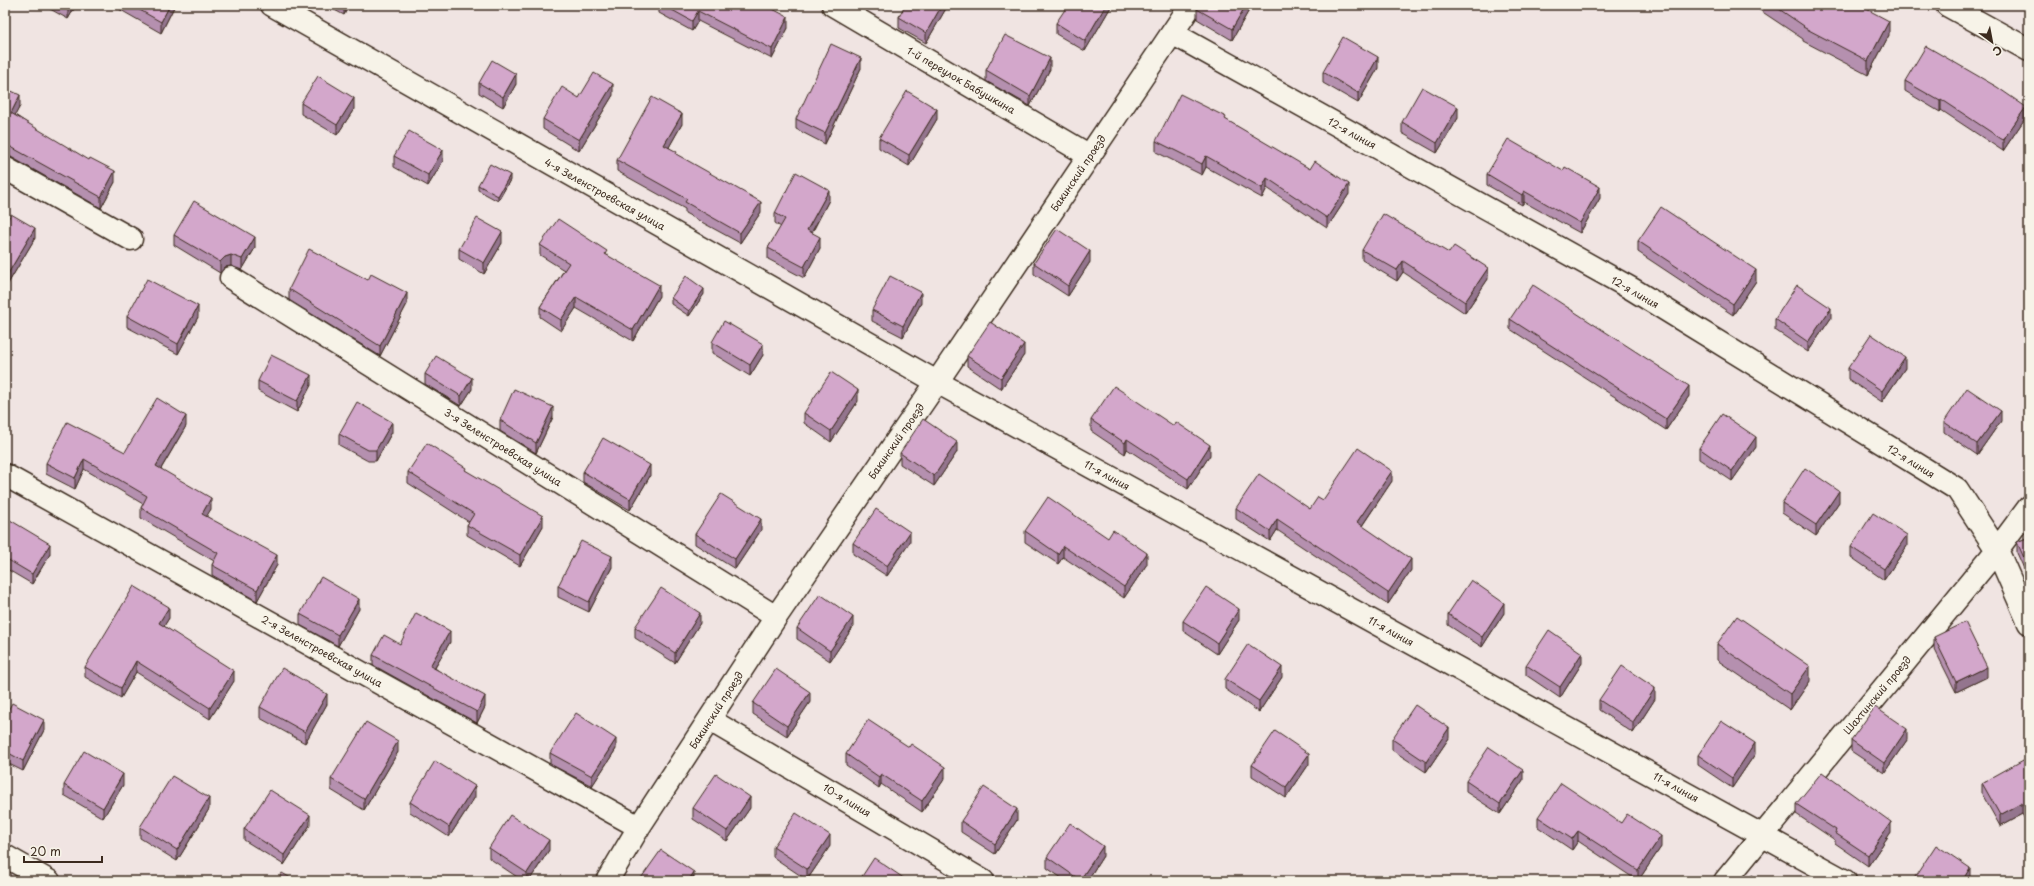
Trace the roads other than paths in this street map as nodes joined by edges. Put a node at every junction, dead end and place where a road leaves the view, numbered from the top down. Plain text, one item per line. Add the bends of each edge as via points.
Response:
1 (272, 5) edge
2 (833, 5) edge
3 (1191, 5) edge
4 (1947, 5) edge
5 (1172, 33) junction
6 (2029, 50) edge
7 (1090, 156) junction
8 (5, 168) edge
9 (131, 239) dead end
10 (231, 278) dead end
11 (937, 382) junction
12 (5, 475) edge
13 (2029, 508) edge
14 (1997, 550) junction
15 (776, 617) junction
16 (2029, 623) edge
17 (710, 720) junction
18 (639, 827) junction
19 (1762, 834) junction
20 (5, 856) edge
21 (49, 881) edge
22 (607, 881) edge
23 (983, 881) edge
24 (1724, 881) edge
25 (1845, 881) edge

1 - 11 street, 4-я Зеленстроевская улица
2 - 7 street, 1-й переулок Бабушкина
3 - 5 street, Бакинский проезд
4 - 6 street
5 - 7 street, Бакинский проезд
5 - 14 street, 12-я линия via 1632,289 1957,489
7 - 11 street, Бакинский проезд
8 - 9 street
10 - 15 street, 3-я Зеленстроевская улица
11 - 15 street, Бакинский проезд
11 - 19 street, 11-я линия
12 - 18 street, 2-я Зеленстроевская улица
13 - 14 street, Шахтинский проезд
14 - 16 street, 12-я линия
14 - 19 street, Шахтинский проезд
15 - 17 street, Бакинский проезд
17 - 18 street, Бакинский проезд
17 - 23 street, 10-я линия
18 - 22 street, Бакинский проезд
19 - 24 street, Шахтинский проезд
19 - 25 street, 11-я линия
20 - 21 street

